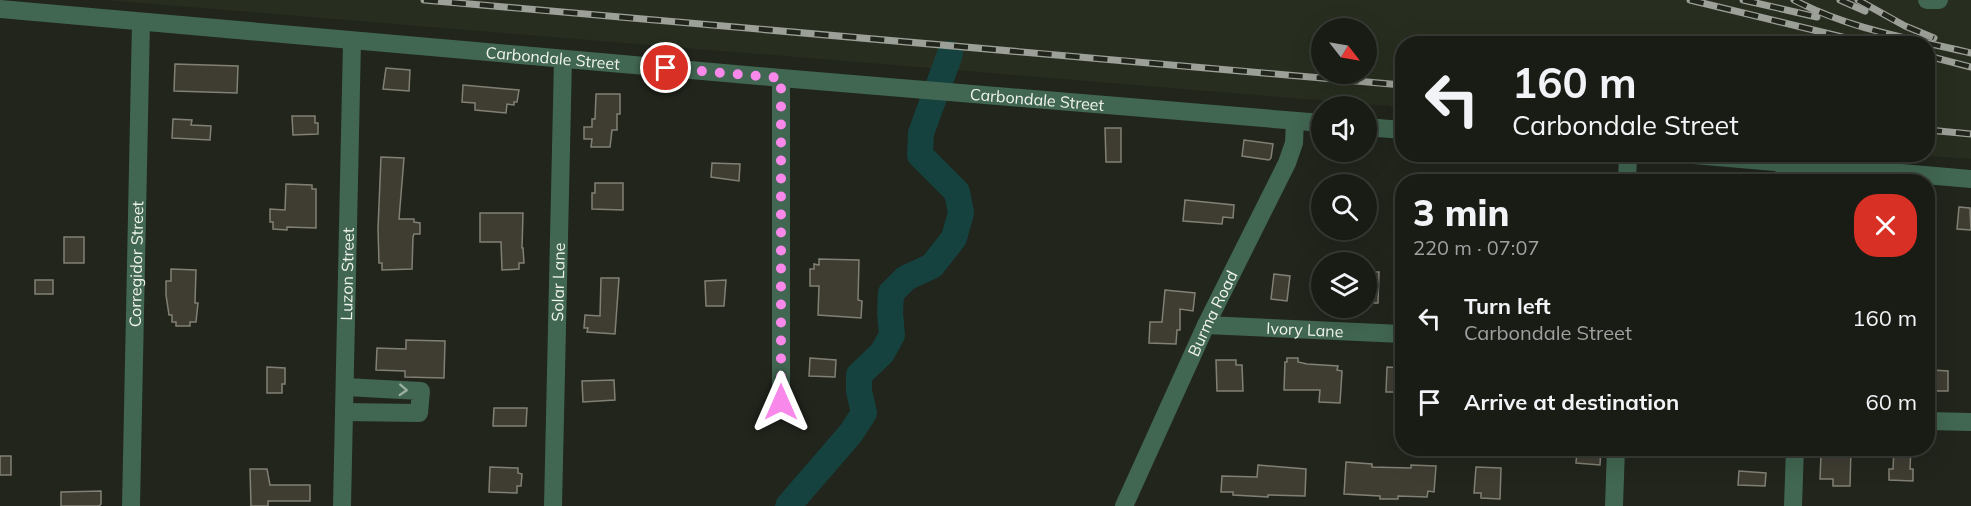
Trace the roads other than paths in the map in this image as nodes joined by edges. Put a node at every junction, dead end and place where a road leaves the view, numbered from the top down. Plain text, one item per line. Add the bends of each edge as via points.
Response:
1 (1927, 0) edge
2 (1939, 0) edge
3 (0, 9) edge
4 (141, 22) junction
5 (352, 41) junction
6 (563, 59) junction
7 (781, 78) junction
8 (1296, 121) junction
9 (1311, 122) edge
10 (1377, 128) edge
11 (1395, 129) edge
12 (1774, 162) edge
13 (1785, 163) junction
14 (1784, 174) edge
15 (1913, 174) edge
16 (1935, 176) edge
17 (1971, 179) edge
18 (1206, 325) junction
19 (1395, 334) edge
20 (345, 387) junction
21 (781, 402) dead end
22 (344, 412) junction
23 (1935, 420) edge
24 (1971, 422) edge
25 (1616, 456) edge
26 (1795, 456) edge
27 (131, 506) edge
28 (342, 506) edge
29 (553, 506) edge
30 (1124, 506) edge
31 (1614, 506) edge
32 (1793, 506) edge

1 - 2 street
3 - 4 street, Carbondale Street
4 - 5 street, Carbondale Street
4 - 27 street, Corregidor Street
5 - 6 street, Carbondale Street
5 - 20 street, Luzon Street
6 - 7 street, Carbondale Street
6 - 29 street, Solar Lane
7 - 8 street, Carbondale Street
7 - 21 street
8 - 9 street, Carbondale Street
8 - 18 street, Burma Road via 1287,163
10 - 11 street
12 - 13 street
13 - 14 street
13 - 15 street
16 - 17 street
18 - 19 street, Ivory Lane
18 - 30 street, Burma Road
20 - 22 street, Luzon Street
20 -> 22 street via 421,391 419,413
22 - 28 street, Luzon Street
23 - 24 street
25 - 31 street
26 - 32 street

